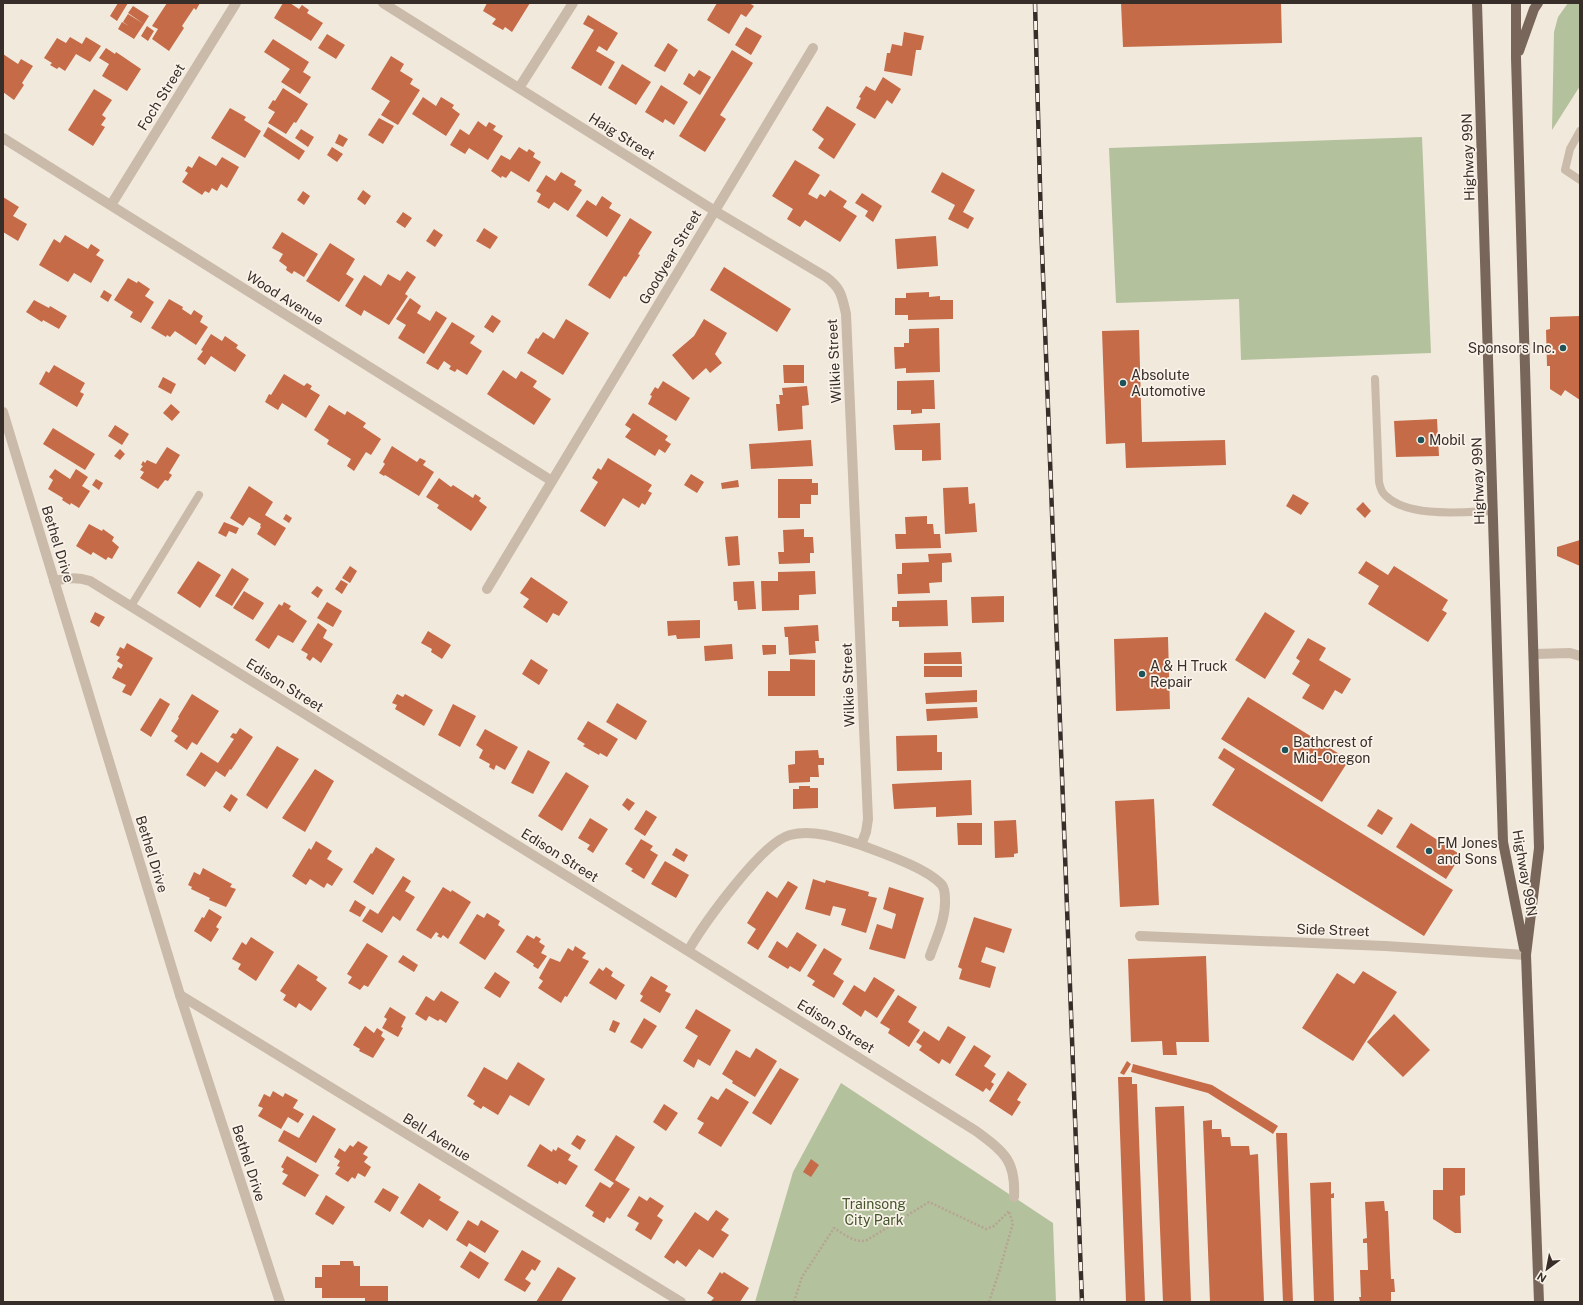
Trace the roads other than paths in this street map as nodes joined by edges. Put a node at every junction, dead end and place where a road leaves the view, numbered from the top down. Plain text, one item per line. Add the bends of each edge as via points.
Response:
1 (236, 3) edge
2 (384, 3) edge
3 (573, 3) edge
4 (1477, 3) edge
5 (1516, 3) edge
6 (1538, 3) edge
7 (813, 48) dead end
8 (1516, 58) junction
9 (519, 88) junction
10 (1579, 134) edge
11 (3, 138) edge
12 (1580, 180) edge
13 (111, 205) junction
14 (715, 211) junction
15 (842, 295) joint
16 (1375, 379) dead end
17 (3, 412) edge
18 (552, 481) junction
19 (199, 495) dead end
20 (1492, 511) junction
21 (54, 581) junction
22 (486, 589) dead end
23 (131, 606) junction
24 (1534, 654) junction
25 (1580, 656) edge
26 (861, 845) junction
27 (1140, 936) dead end
28 (688, 950) junction
29 (1526, 955) junction
30 (930, 956) dead end
31 (180, 995) junction
32 (1014, 1197) road end
33 (280, 1302) edge
34 (681, 1302) edge
35 (1539, 1302) edge

1 - 13 street, Foch Street
2 - 9 street, Haig Street
3 - 9 street
4 - 20 main road, Highway 99N
5 - 8 main road, Highway 99N
6 - 8 main road
7 - 14 street, Goodyear Street
8 - 24 main road, Highway 99N
9 - 14 street, Haig Street
10 - 12 lane via 1570,149 1565,170
11 - 13 street, Wood Avenue
13 - 18 street, Wood Avenue
14 - 15 street, Haig Street via 826,277
14 - 18 street, Goodyear Street
15 - 26 street, Wilkie Street via 846,321 868,819
16 - 20 lane via 1379,482 1385,496 1399,504 1430,512
17 - 21 street, Bethel Drive
18 - 22 street, Goodyear Street
19 - 23 lane
20 - 29 main road, Highway 99N via 1503,842
21 - 23 street, Edison Street via 70,577 90,581
21 - 31 street, Bethel Drive
23 - 28 street, Edison Street
24 - 25 street via 1570,653
24 - 29 main road, Highway 99N via 1539,848
26 - 28 street via 819,834 787,835 745,873 700,930
26 - 30 street via 902,861 930,875 943,886 946,898 944,914
27 - 29 street, Side Street via 1385,946
28 - 32 street, Edison Street via 991,1142 1006,1157 1012,1169
29 - 35 main road, Highway 99N
31 - 33 street, Bethel Drive
31 - 34 street, Bell Avenue

